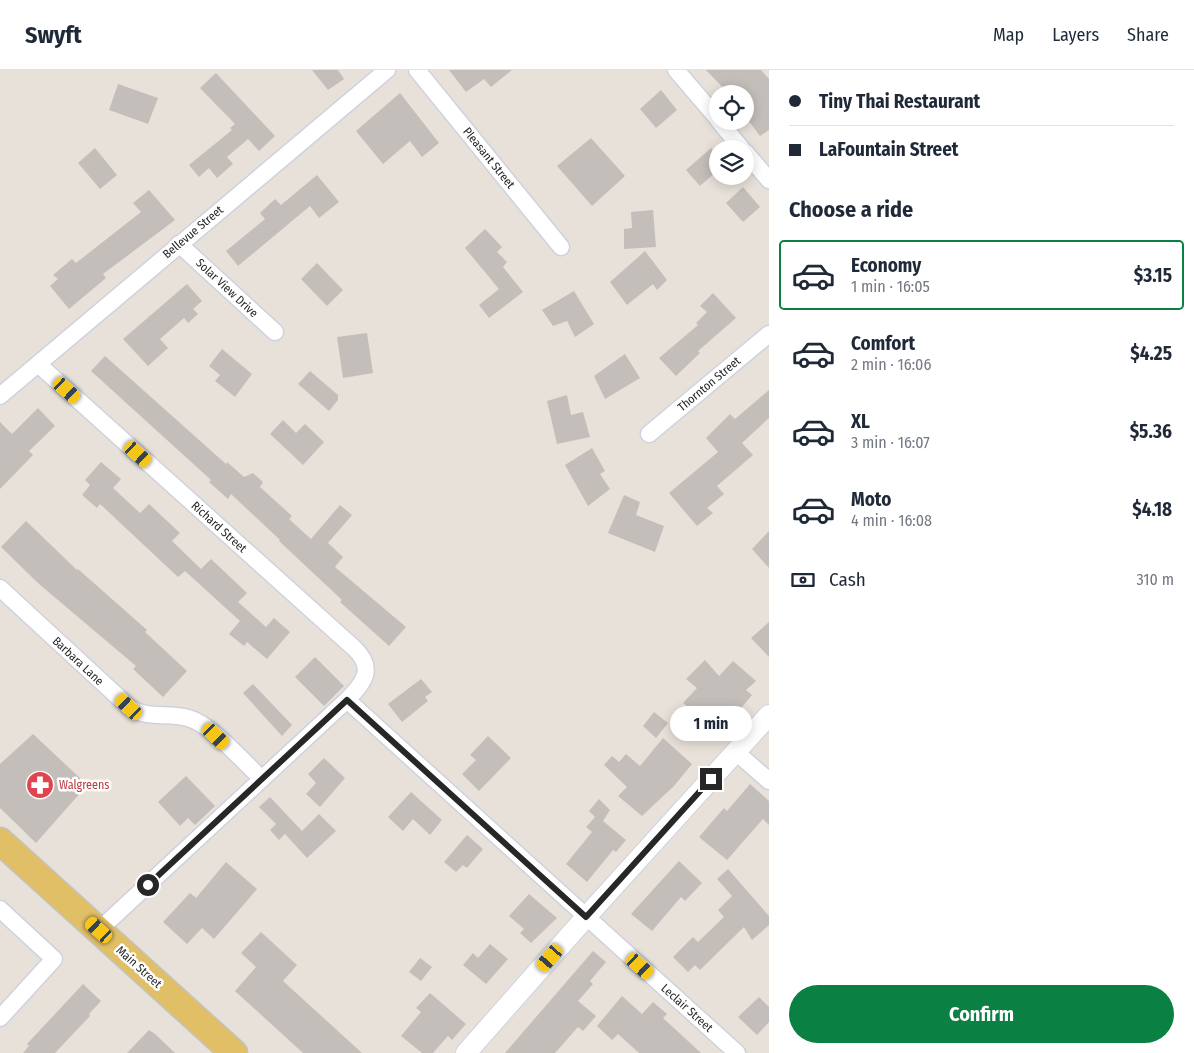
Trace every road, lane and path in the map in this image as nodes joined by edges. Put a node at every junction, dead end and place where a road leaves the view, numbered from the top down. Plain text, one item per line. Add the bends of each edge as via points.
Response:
1 (387, 70) edge
2 (417, 70) edge
3 (676, 70) edge
4 (709, 109) edge
5 (726, 130) edge
6 (735, 140) edge
7 (754, 162) edge
8 (769, 180) edge
9 (179, 244) junction
10 (561, 247) dead end
11 (275, 332) dead end
12 (769, 334) edge
13 (38, 364) junction
14 (0, 396) edge
15 (649, 434) dead end
16 (0, 588) edge
17 (347, 700) junction
18 (769, 716) edge
19 (736, 752) junction
20 (262, 779) junction
21 (769, 781) edge
22 (0, 841) edge
23 (0, 909) edge
24 (586, 917) junction
25 (99, 930) junction
26 (0, 1018) edge
27 (234, 1053) edge
28 (466, 1053) edge
29 (737, 1053) edge

1 - 9 street, Bellevue Street
2 - 10 street, Pleasant Street
3 - 4 street
5 - 6 street
7 - 8 street
9 - 11 street, Solar View Drive
9 - 13 street, Bellevue Street
12 - 15 street, Thornton Street
13 - 14 street, Bellevue Street
13 - 17 street, Richard Street via 358,652 366,665 366,675
16 - 20 street, Barbara Lane via 129,707 143,715 179,716 198,722
17 - 20 street
17 - 24 street, Leclair Street
18 - 19 street
19 - 21 street
19 - 24 street
20 - 25 street
22 - 25 main road, Main Street
23 - 26 street via 54,959
24 - 28 street
24 - 29 street, Leclair Street
25 - 27 main road, Main Street

